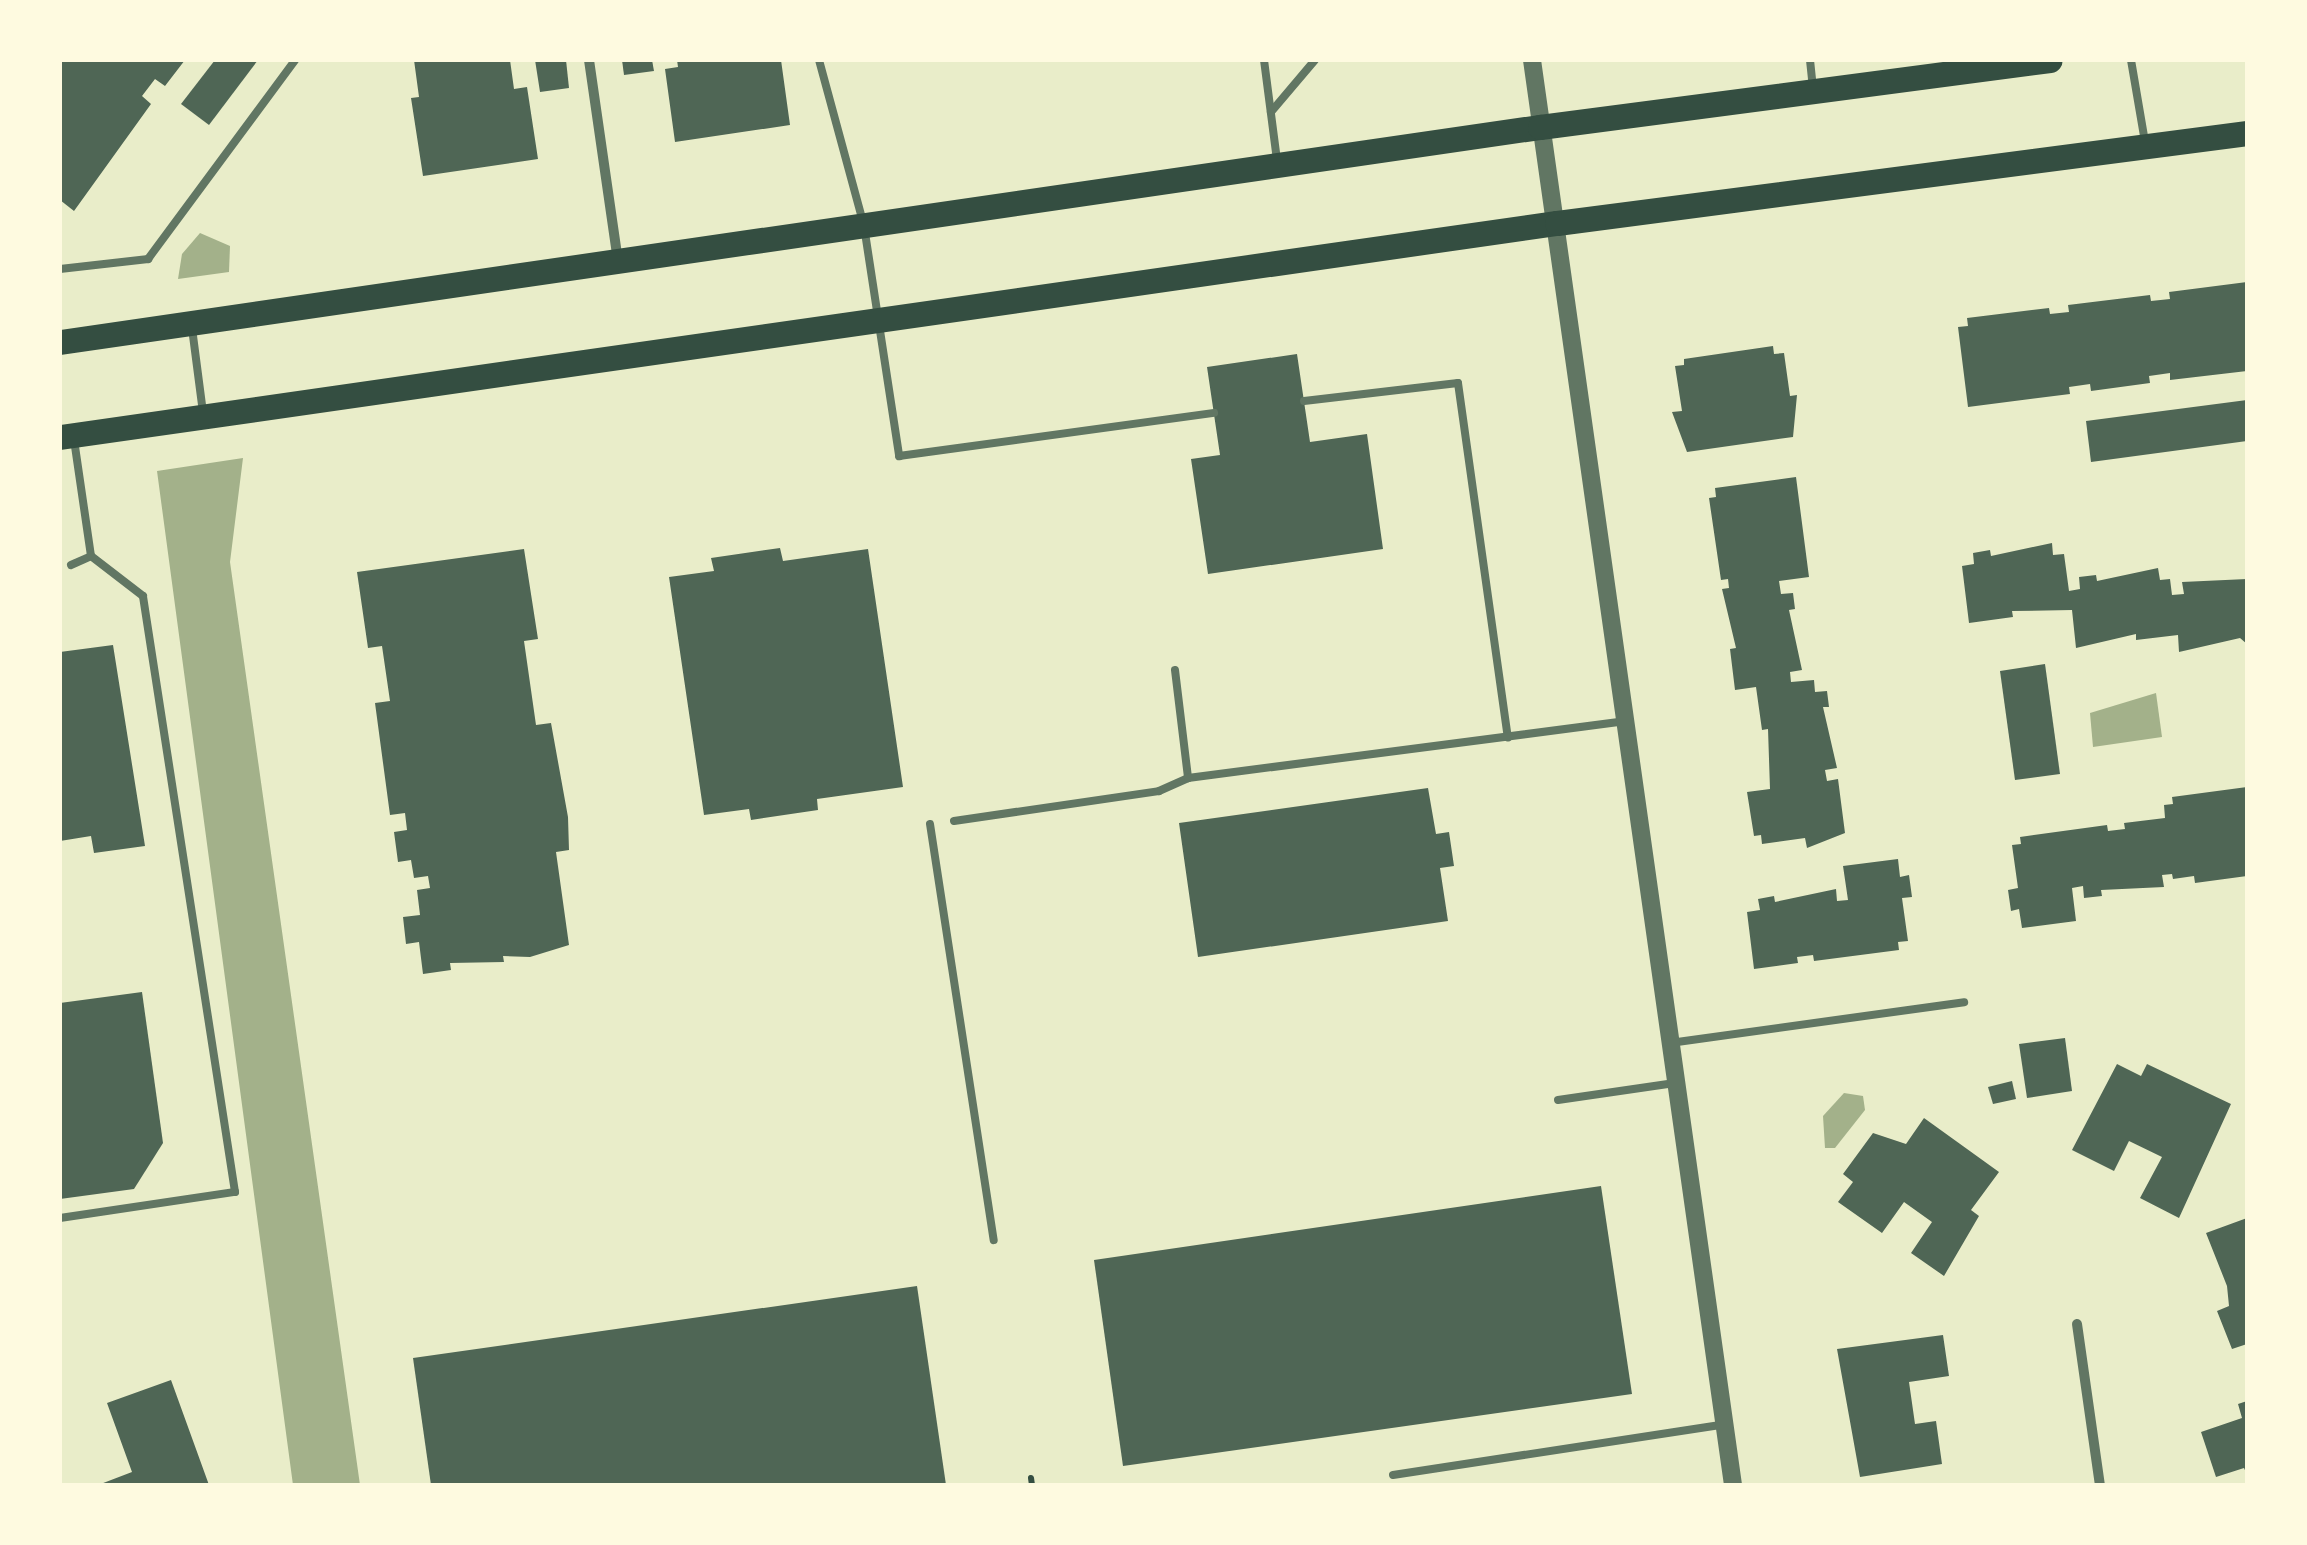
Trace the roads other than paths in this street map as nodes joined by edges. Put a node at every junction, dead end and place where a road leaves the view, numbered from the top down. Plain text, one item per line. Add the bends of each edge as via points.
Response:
1 (295, 60) edge
2 (589, 60) edge
3 (818, 60) edge
4 (1264, 60) edge
5 (1314, 60) edge
6 (1532, 60) edge
7 (1810, 60) edge
8 (2050, 60) edge
9 (2132, 60) edge
10 (1814, 91) junction
11 (1271, 112) junction
12 (1540, 126) junction
13 (2247, 133) edge
14 (2146, 146) junction
15 (1278, 166) junction
16 (1557, 223) junction
17 (864, 226) junction
18 (618, 262) junction
19 (60, 269) edge
20 (878, 320) junction
21 (192, 323) junction
22 (60, 342) edge
23 (1304, 402) dead end
24 (1214, 413) dead end
25 (203, 417) junction
26 (66, 436) edge
27 (91, 556) junction
28 (71, 565) dead end
29 (1174, 670) dead end
30 (1627, 722) junction
31 (1508, 737) junction
32 (1188, 778) junction
33 (954, 821) dead end
34 (930, 824) dead end
35 (1964, 1002) dead end
36 (1670, 1043) junction
37 (1676, 1083) junction
38 (1558, 1100) dead end
39 (60, 1218) edge
40 (994, 1240) dead end
41 (2077, 1324) dead end
42 (1724, 1424) junction
43 (1393, 1475) dead end
44 (1733, 1485) edge
45 (2100, 1485) edge

1 - 19 lane via 148,258
2 - 18 street
3 - 17 lane
4 - 11 lane
5 - 11 lane
6 - 12 street
7 - 10 lane
8 - 10 main road
9 - 14 lane
10 - 12 main road
11 - 15 lane
12 - 15 main road
12 - 16 street
13 - 14 main road
14 - 16 main road
15 - 17 main road
16 - 20 main road
16 - 30 street
17 - 18 main road
17 - 20 lane
18 - 21 main road
20 - 24 lane via 899,456
20 - 25 main road
21 - 22 main road
21 - 25 lane
23 - 31 lane via 1458,383
25 - 26 main road
26 - 27 lane
27 - 28 lane
27 - 39 lane via 143,596 234,1192
29 - 32 lane
30 - 31 lane
30 - 36 street
31 - 32 lane
32 - 33 lane via 1159,791
34 - 40 lane
35 - 36 lane
36 - 37 street
37 - 38 lane
37 - 42 street
41 - 45 street
42 - 43 lane
42 - 44 street

